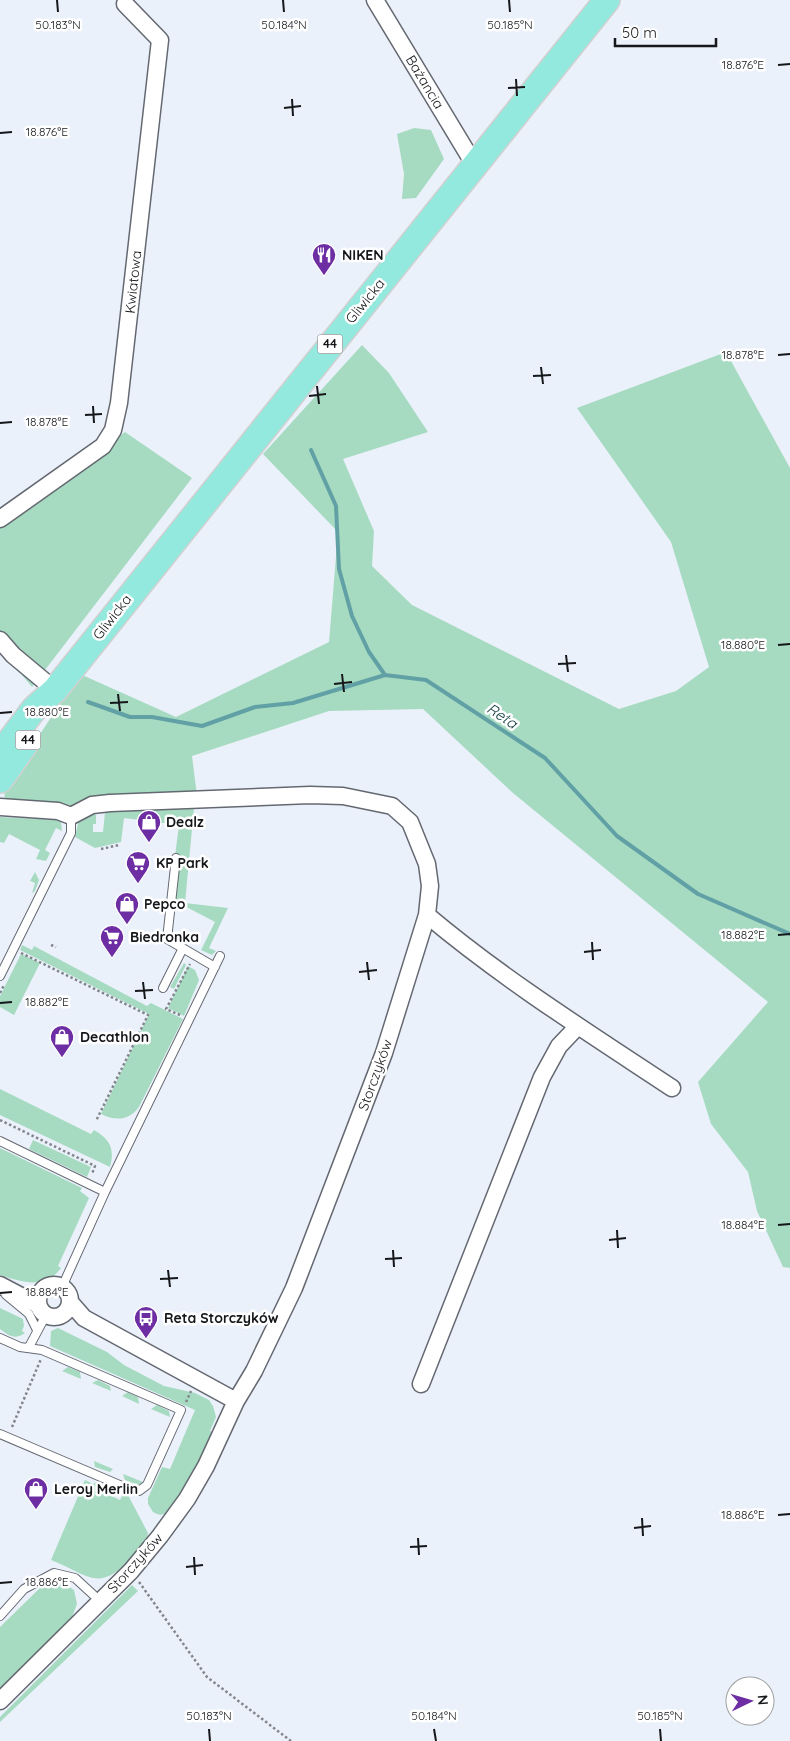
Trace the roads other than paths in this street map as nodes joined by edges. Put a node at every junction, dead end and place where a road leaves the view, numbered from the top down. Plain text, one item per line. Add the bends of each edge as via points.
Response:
1 (376, 0) edge
2 (607, 0) edge
3 (125, 4) dead end
4 (474, 164) junction
5 (0, 519) edge
6 (0, 640) edge
7 (52, 693) junction
8 (0, 754) edge
9 (0, 780) edge
10 (0, 807) edge
11 (71, 816) junction
12 (176, 858) dead end
13 (426, 915) junction
14 (183, 948) junction
15 (220, 956) dead end
16 (215, 966) junction
17 (0, 976) edge
18 (163, 988) dead end
19 (578, 1026) junction
20 (672, 1088) dead end
21 (0, 1141) edge
22 (105, 1192) junction
23 (0, 1284) edge
24 (62, 1287) junction
25 (0, 1291) edge
26 (42, 1304) junction
27 (66, 1308) junction
28 (37, 1330) junction
29 (0, 1338) edge
30 (29, 1347) junction
31 (421, 1384) dead end
32 (236, 1401) junction
33 (0, 1434) edge
34 (100, 1601) junction
35 (0, 1616) edge
36 (0, 1700) edge

1 - 4 street, Bażancia
2 - 4 main road, Gliwicka / 44
3 - 5 street, Kwiatowa via 160,40 125,353 113,430 103,446
4 - 7 main road, Gliwicka / 44
6 - 7 street
7 - 8 main road, Gliwicka / 44 via 34,709
7 - 9 main road, Gliwicka / 44 via 46,711
10 - 11 street via 58,810
11 - 13 street via 92,805 110,803 310,795 378,802 392,806 410,822 427,864 430,886
11 - 17 lane via 71,833
12 - 14 lane via 168,939
13 - 19 street
13 - 32 street, Storczyków via 384,1052 326,1209 294,1288
14 - 16 lane
14 - 18 lane
15 - 16 lane
16 - 22 lane
19 - 20 street
19 - 31 street via 559,1046 542,1077
21 - 22 lane
22 - 24 lane
23 - 26 street
24 - 26 street via 51,1285
24 - 27 street via 68,1294
25 - 28 lane via 29,1314
26 - 27 street via 56,1317
26 - 28 lane
27 - 32 street
28 - 30 lane
29 - 30 lane via 9,1344
30 - 33 lane via 181,1410 147,1485 139,1492
32 - 34 street, Storczyków via 187,1499 131,1571
34 - 35 lane via 75,1578 54,1573 24,1589
34 - 36 street, Storczyków

